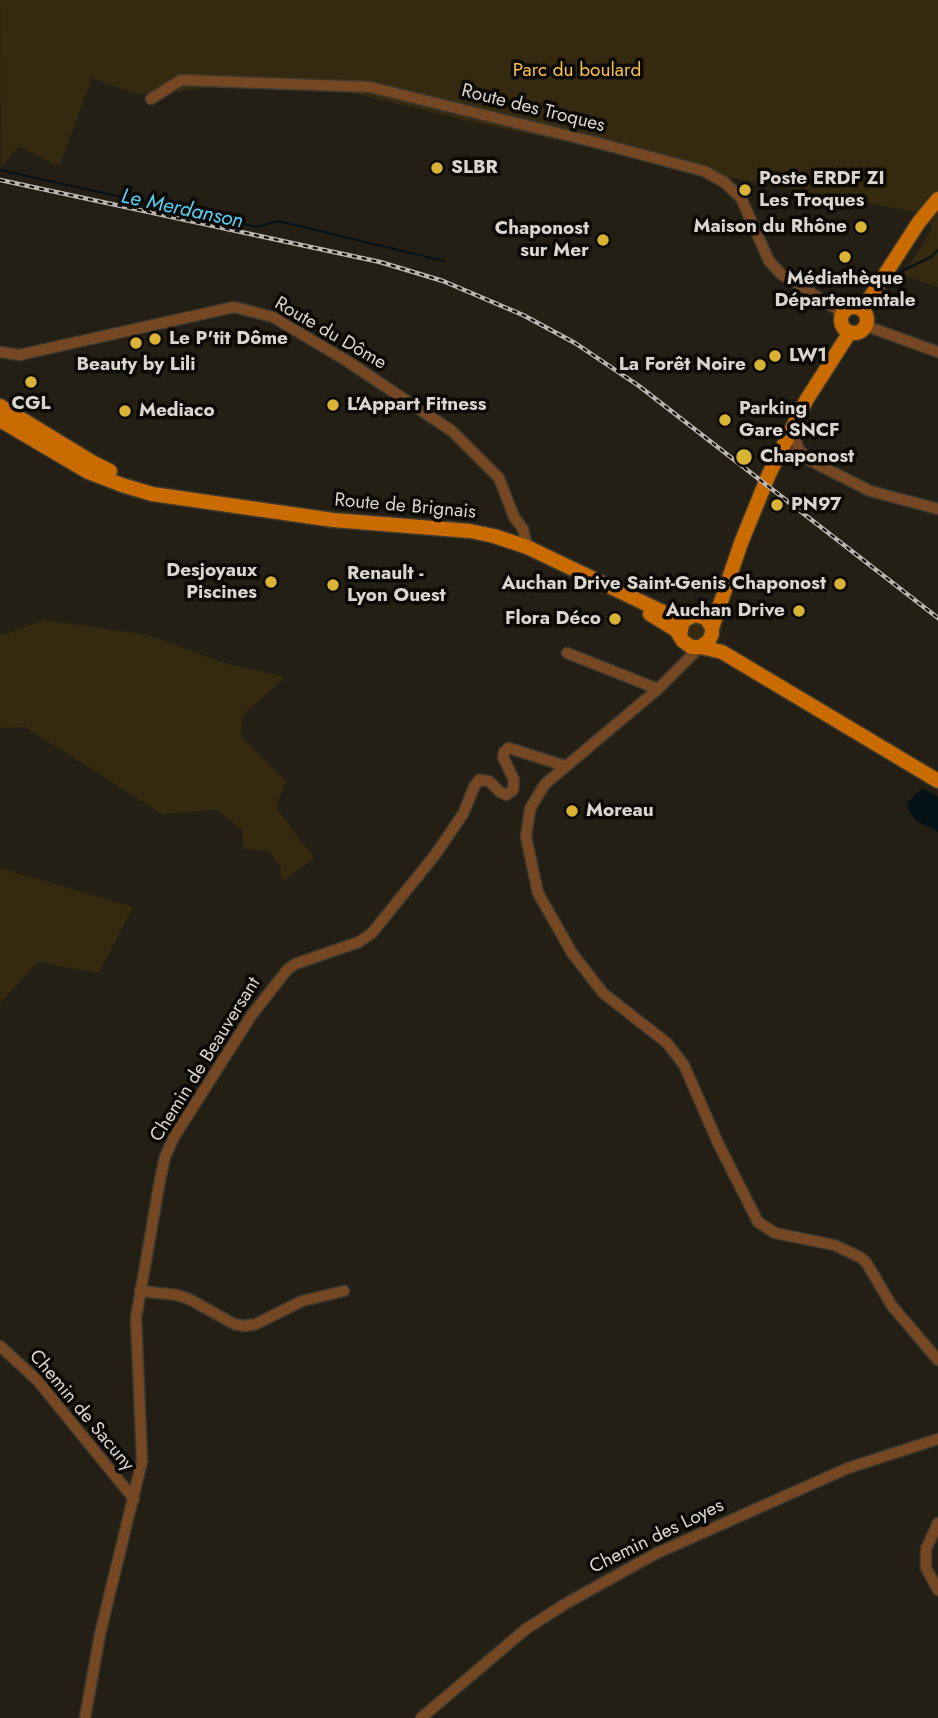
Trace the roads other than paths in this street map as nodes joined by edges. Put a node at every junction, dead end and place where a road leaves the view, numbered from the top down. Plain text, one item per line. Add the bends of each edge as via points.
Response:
1 (151, 99) dead end
2 (938, 199) edge
3 (863, 310) junction
4 (844, 313) junction
5 (866, 326) junction
6 (850, 332) junction
7 (0, 352) edge
8 (938, 352) edge
9 (807, 399) junction
10 (0, 406) edge
11 (0, 420) edge
12 (793, 429) junction
13 (781, 450) junction
14 (807, 459) junction
15 (184, 497) junction
16 (938, 509) edge
17 (751, 516) junction
18 (514, 517) junction
19 (506, 540) junction
20 (527, 547) junction
21 (612, 589) junction
22 (720, 600) junction
23 (693, 616) junction
24 (712, 631) junction
25 (682, 638) junction
26 (700, 647) junction
27 (567, 653) dead end
28 (681, 666) junction
29 (658, 689) junction
30 (565, 766) junction
31 (938, 772) edge
32 (938, 781) edge
33 (140, 1291) junction
34 (344, 1292) dead end
35 (0, 1346) edge
36 (938, 1360) edge
37 (938, 1439) edge
38 (134, 1500) junction
39 (938, 1523) edge
40 (938, 1590) edge
41 (85, 1718) edge
42 (421, 1718) edge

1 - 4 street, Route des Troques via 181,80 370,87 704,171 741,198 769,261 780,274
2 - 3 main road
3 - 4 main road via 850,308
3 - 5 main road
4 - 6 main road via 842,324
5 - 6 main road
5 - 8 street
6 - 9 main road
7 - 18 street, Route du Dôme via 19,355 234,307 273,317 452,431 499,478
9 - 12 main road
9 - 17 main road via 764,469
10 - 15 main road, Route de Brignais via 92,463
11 - 15 main road, Route de Brignais via 88,471 142,491
12 - 13 main road
12 - 14 street via 797,448
13 - 14 street
13 - 17 main road
14 - 16 street via 870,491
15 - 19 main road, Route de Brignais via 333,520 470,531
17 - 22 main road
18 - 19 street via 516,527
18 - 20 street, Route du Dôme via 523,528
19 - 20 main road, Route de Brignais
20 - 21 main road, Route de Brignais
21 - 23 main road, Route de Brignais via 667,614
21 - 25 main road, Route de Brignais
22 - 23 main road
22 - 24 main road
23 - 24 main road via 706,618
23 - 25 main road via 681,625
24 - 26 main road
24 - 31 main road via 724,644
25 - 26 main road via 691,647
25 - 28 street
26 - 28 street
26 - 32 main road via 722,652
27 - 29 street
28 - 29 street
29 - 30 street
30 - 33 street, Chemin de Beauversant via 509,748 503,757 514,780 513,790 506,795 489,781 479,780 435,855 372,933 295,964 278,979 165,1157
30 - 36 street via 545,784 530,809 526,837 538,893 572,953 603,993 667,1043 684,1066 758,1222 775,1233 834,1245 860,1257 892,1306
33 - 34 street via 189,1299 244,1326 302,1301
33 - 38 street, Chemin de Beauversant via 136,1347 143,1446
35 - 38 street, Chemin de Sacuny via 37,1380
37 - 42 street, Chemin des Loyes via 848,1468 655,1554 526,1629
38 - 41 street, Chemin de Beauversant via 100,1634
39 - 40 street via 926,1549 926,1568

